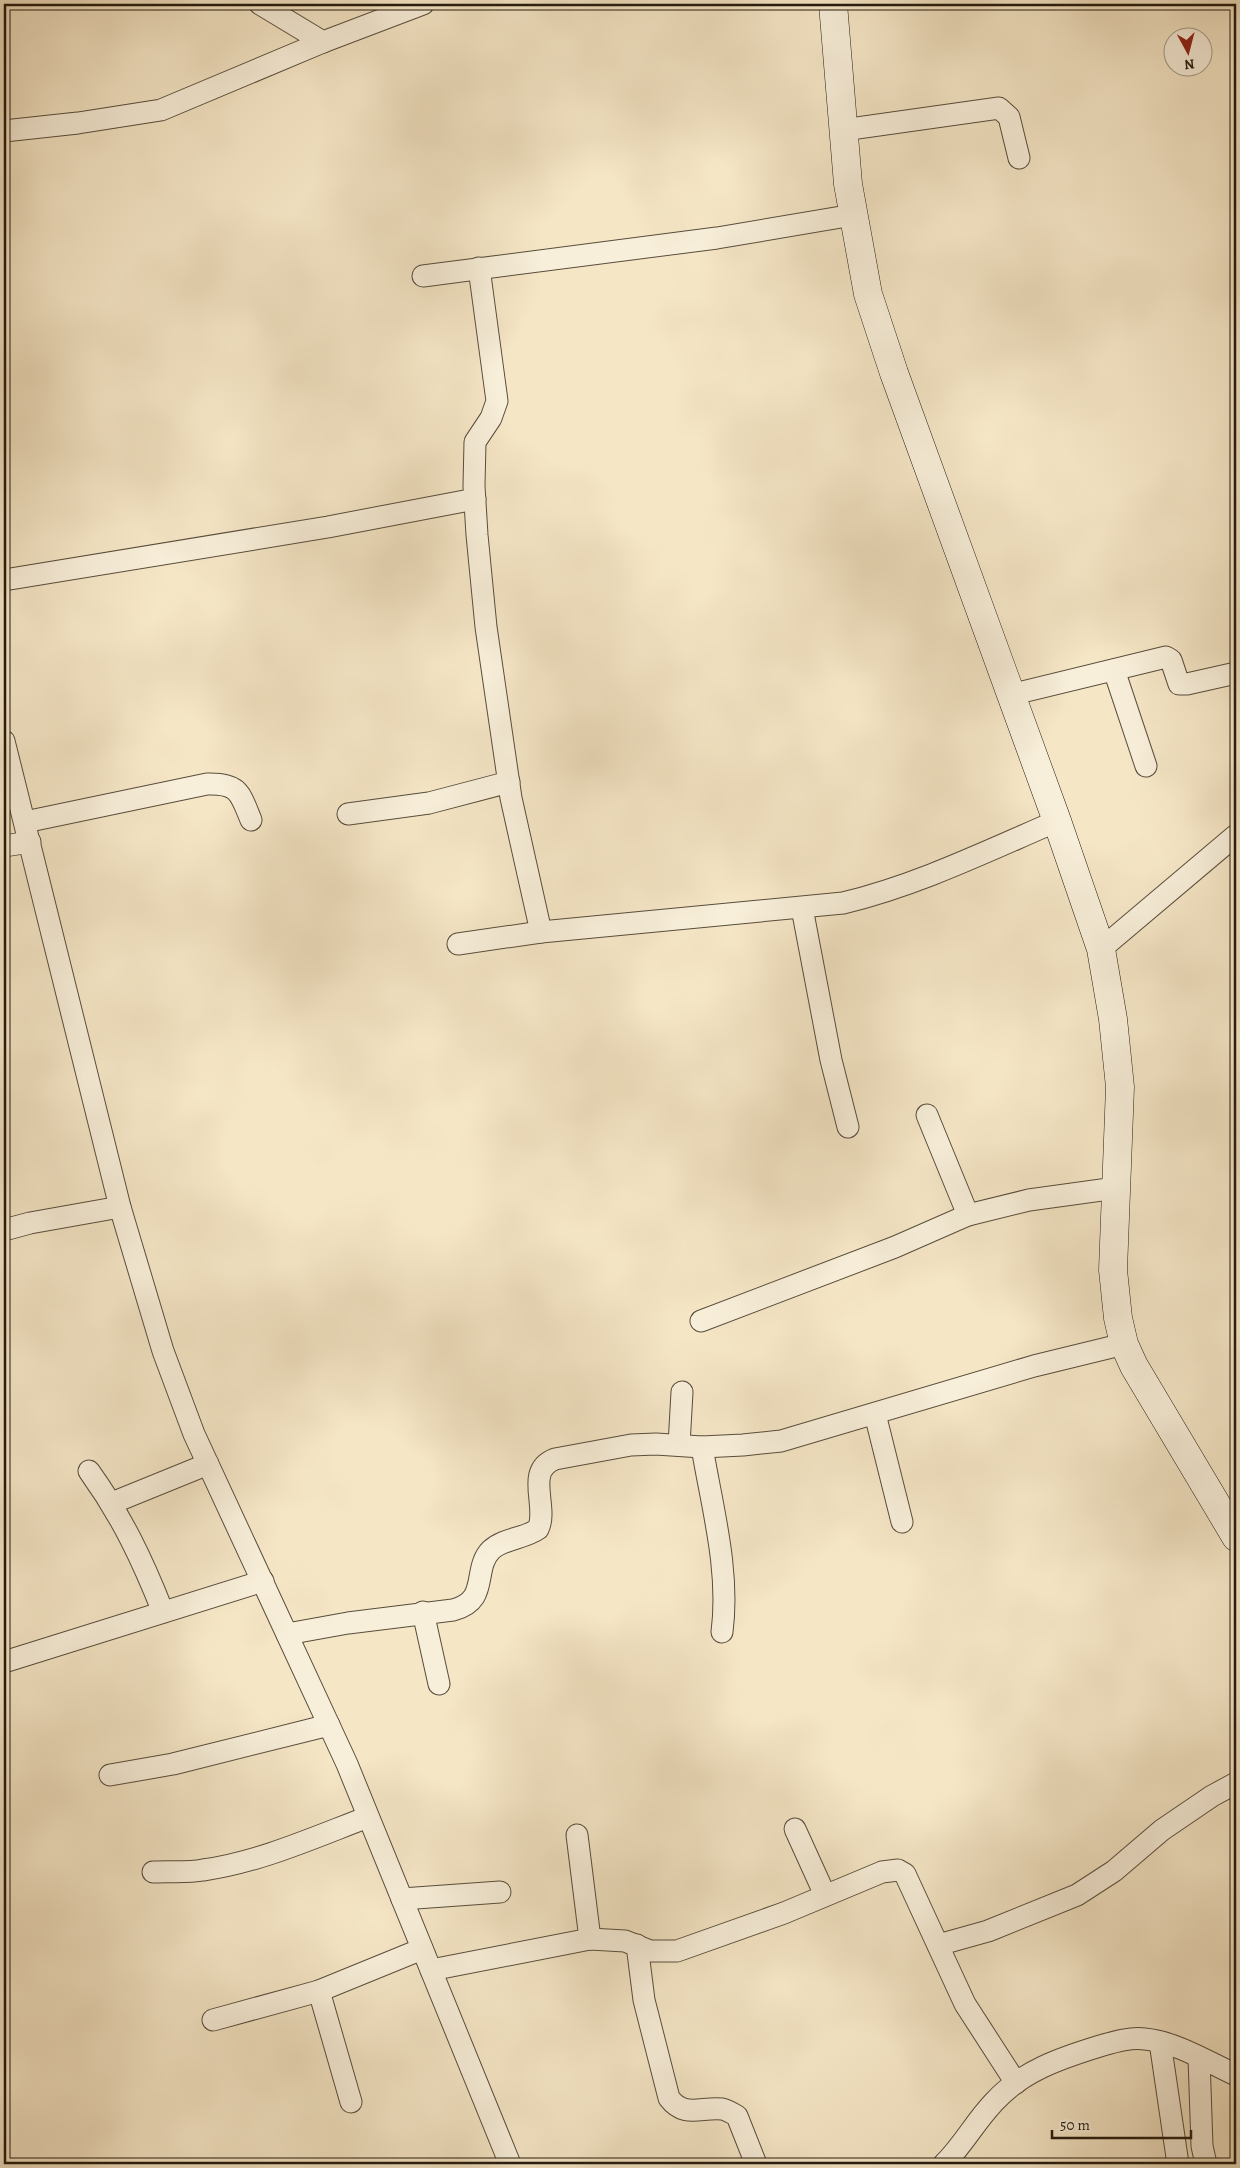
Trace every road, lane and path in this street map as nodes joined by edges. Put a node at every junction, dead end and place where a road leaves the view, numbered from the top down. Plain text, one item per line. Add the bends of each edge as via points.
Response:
1 (260, 4) edge
2 (424, 4) edge
3 (832, 4) edge
4 (323, 42) junction
5 (843, 130) junction
6 (4, 131) edge
7 (1019, 158) dead end
8 (854, 215) junction
9 (479, 268) junction
10 (423, 276) dead end
11 (474, 499) junction
12 (4, 580) edge
13 (1114, 670) junction
14 (1236, 673) edge
15 (1010, 695) junction
16 (4, 741) edge
17 (1146, 766) dead end
18 (509, 782) junction
19 (348, 814) dead end
20 (250, 820) dead end
21 (1057, 821) junction
22 (27, 832) junction
23 (1236, 835) edge
24 (4, 846) edge
25 (802, 908) junction
26 (541, 932) junction
27 (458, 944) dead end
28 (1101, 949) junction
29 (927, 1115) dead end
30 (848, 1127) dead end
31 (1116, 1188) junction
32 (120, 1207) junction
33 (968, 1216) junction
34 (4, 1230) edge
35 (701, 1321) dead end
36 (1124, 1344) junction
37 (682, 1392) dead end
38 (875, 1414) junction
39 (679, 1445) junction
40 (702, 1447) junction
41 (208, 1464) junction
42 (89, 1471) dead end
43 (112, 1503) junction
44 (902, 1522) dead end
45 (1236, 1537) edge
46 (263, 1581) junction
47 (162, 1612) junction
48 (423, 1612) junction
49 (722, 1632) dead end
50 (287, 1634) junction
51 (4, 1662) edge
52 (439, 1684) dead end
53 (329, 1725) junction
54 (110, 1775) dead end
55 (1236, 1784) edge
56 (368, 1816) junction
57 (795, 1829) dead end
58 (577, 1835) dead end
59 (153, 1872) dead end
60 (500, 1892) dead end
61 (825, 1894) junction
62 (402, 1899) junction
63 (590, 1939) junction
64 (637, 1945) junction
65 (938, 1945) junction
66 (422, 1949) junction
67 (431, 1970) junction
68 (319, 1991) junction
69 (213, 2020) dead end
70 (1160, 2042) junction
71 (1199, 2058) junction
72 (1236, 2075) edge
73 (1016, 2083) junction
74 (351, 2102) dead end
75 (510, 2164) edge
76 (756, 2164) edge
77 (944, 2164) edge
78 (1178, 2164) edge
79 (1206, 2164) edge

1 - 4 street
2 - 4 street
3 - 5 main road
4 - 6 street via 161,110
5 - 7 street via 999,108 1009,117
5 - 8 main road
8 - 9 street via 717,238
8 - 15 main road via 868,294
9 - 10 street
9 - 11 street via 497,401 491,418 475,442
11 - 12 street via 328,527
11 - 18 street via 486,627
13 - 14 street via 1166,657 1171,660 1179,684
13 - 15 street
13 - 17 street
15 - 21 main road
16 - 22 street
18 - 19 street via 429,803
18 - 26 street
20 - 22 street via 236,789 224,784 207,784
21 - 25 street via 879,895
21 - 28 main road
22 - 24 street
22 - 32 street
23 - 28 street
25 - 26 street
25 - 30 street via 831,1060
26 - 27 street
28 - 31 main road via 1120,1087
29 - 33 street
31 - 33 street via 1029,1200
31 - 36 main road via 1114,1296
32 - 34 street
32 - 41 street via 163,1351
33 - 35 street
36 - 38 street via 1034,1366
36 - 45 main road via 1143,1382
37 - 39 street
38 - 40 street via 781,1441
38 - 44 street
39 - 40 street
39 - 48 street via 631,1445 555,1459 546,1464 539,1480 541,1519 538,1529 500,1544 491,1551 477,1591 469,1603 453,1610
40 - 49 street via 724,1582
41 - 43 street
41 - 46 street
42 - 43 street
43 - 47 street via 136,1548
46 - 47 street
46 - 50 street
47 - 51 street
48 - 50 street
48 - 52 street
50 - 53 street
53 - 54 street via 172,1764
53 - 56 street
55 - 65 street via 1162,1830 1114,1871 1077,1895 988,1931
56 - 59 street via 235,1864 202,1871
56 - 62 street
57 - 61 street
58 - 63 street
60 - 62 street
61 - 64 street via 784,1913 676,1951 650,1950
61 - 65 street via 882,1872 902,1871
62 - 66 street
63 - 64 street via 615,1939
63 - 67 street
64 - 76 street via 644,2000 669,2098 675,2106 687,2111 724,2109 737,2116
65 - 73 street via 965,2004
66 - 67 street
66 - 68 street
67 - 75 street
68 - 69 street
68 - 74 street
70 - 71 street
70 - 73 street via 1144,2038 1111,2043 1039,2068
70 - 78 street
71 - 72 street
71 - 79 street via 1202,2146
73 - 77 street via 993,2103

